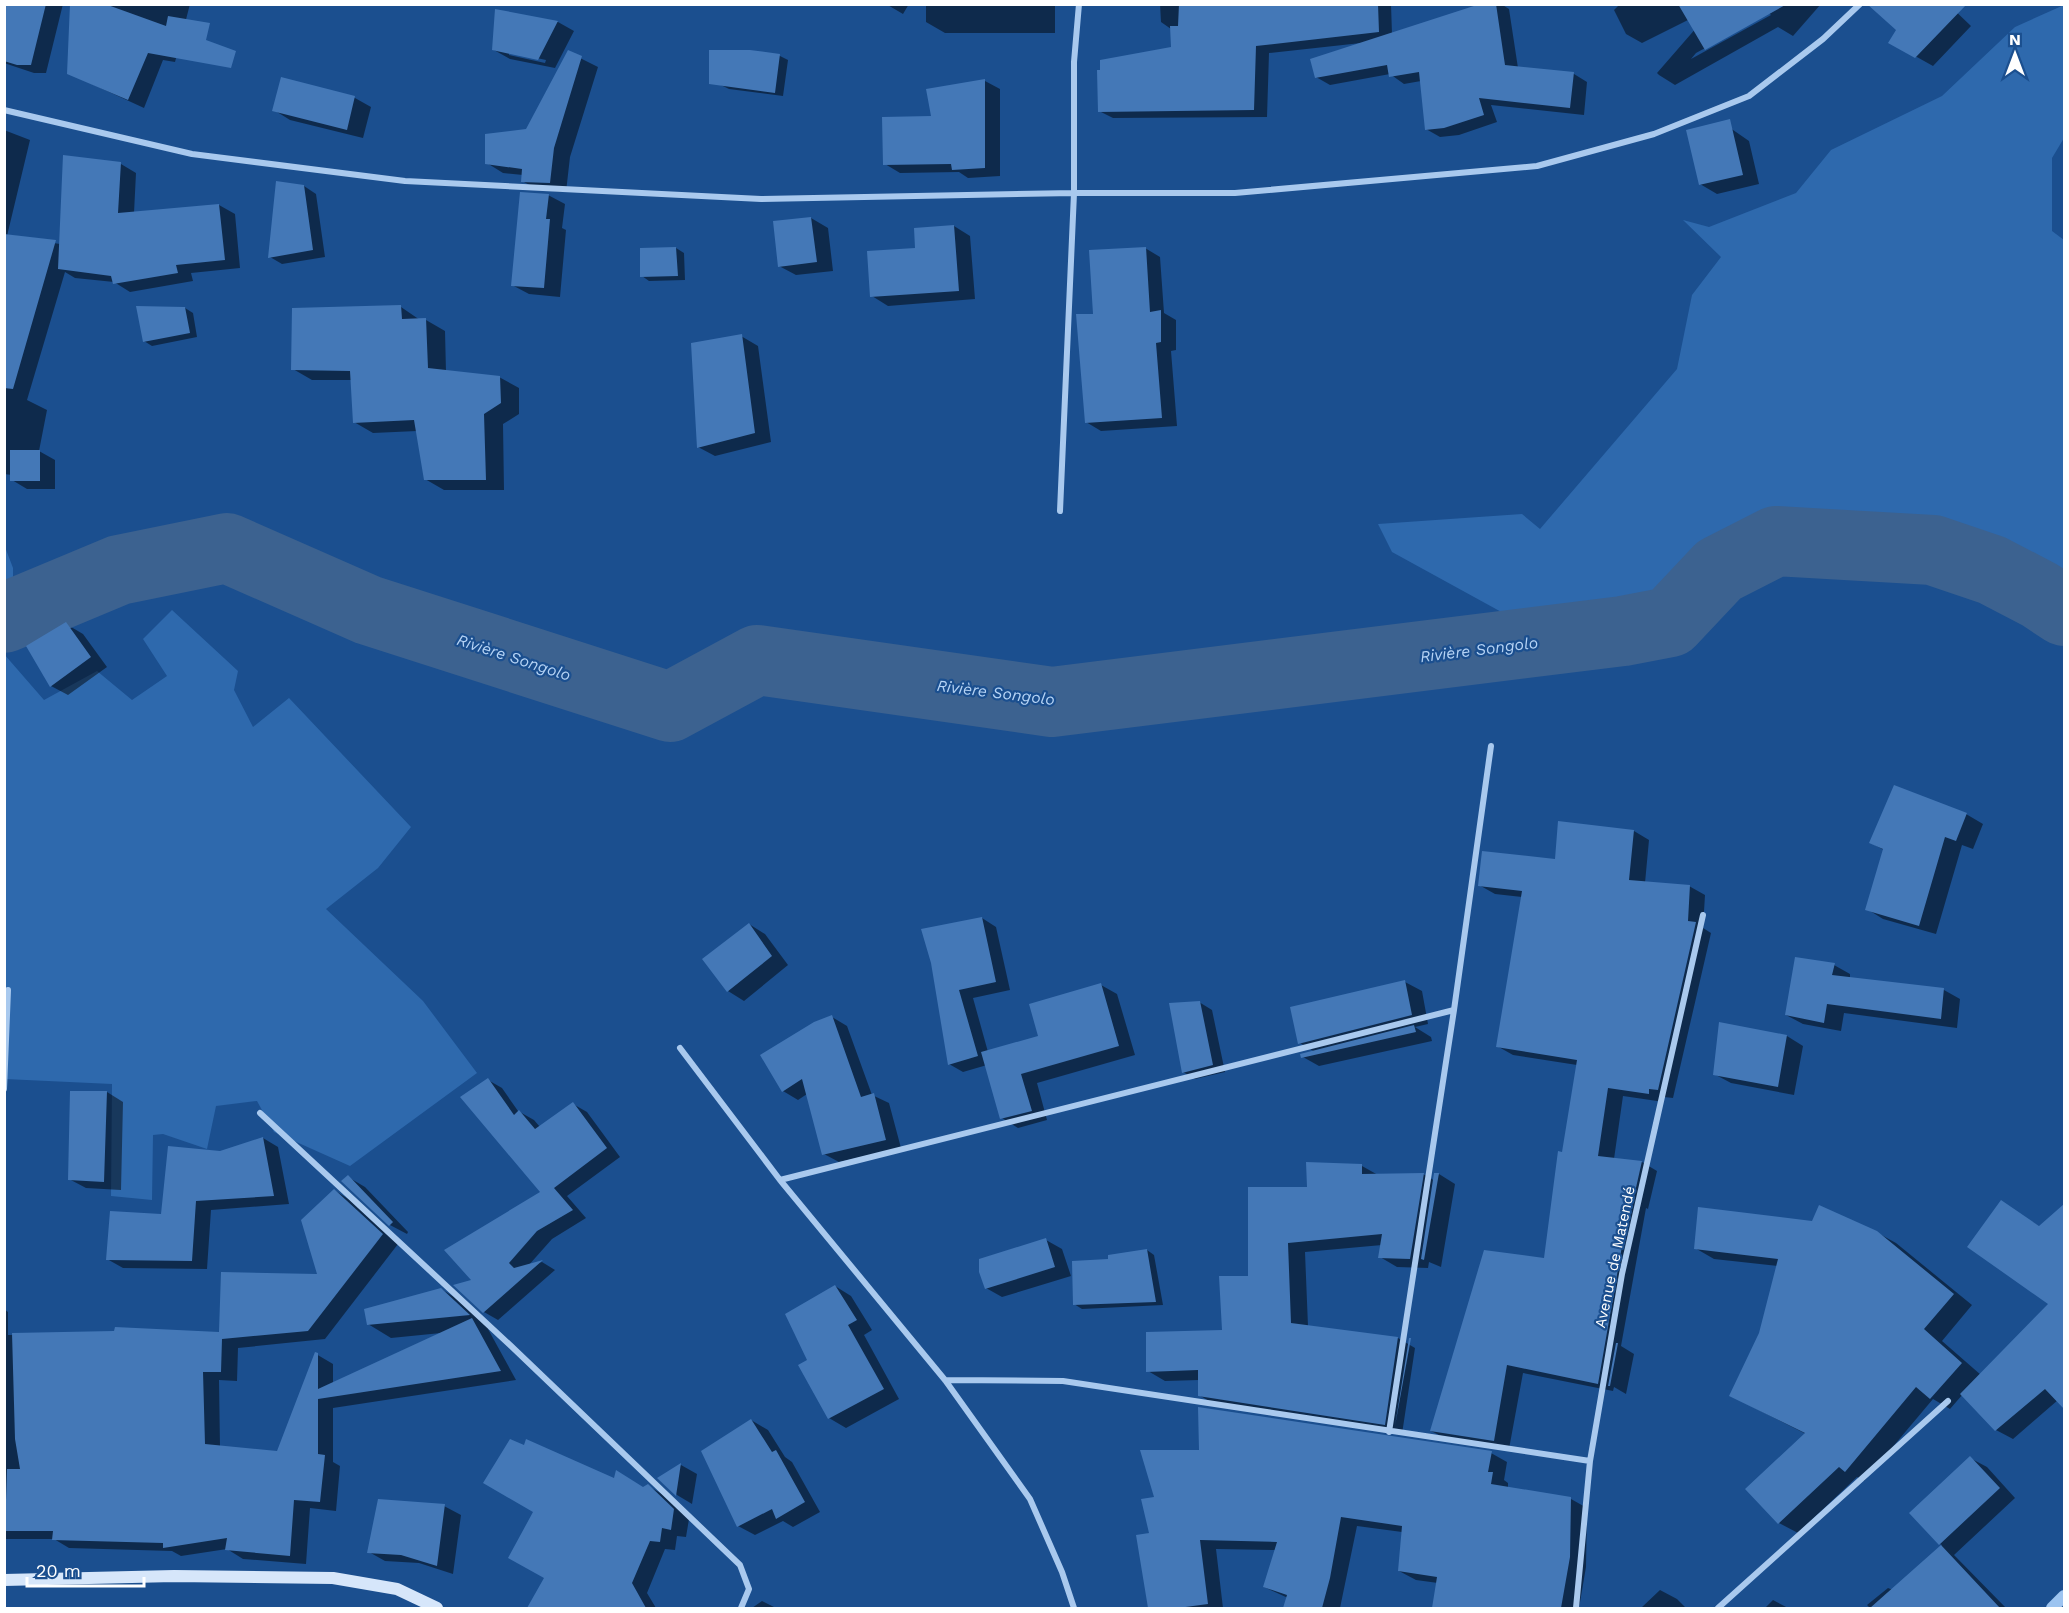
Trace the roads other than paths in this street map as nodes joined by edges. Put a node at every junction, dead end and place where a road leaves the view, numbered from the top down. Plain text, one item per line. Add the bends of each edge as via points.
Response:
1 (1079, 4) edge
2 (1860, 4) edge
3 (4, 110) edge
4 (1074, 193) junction
5 (1060, 511) dead end
6 (1491, 746) dead end
7 (1703, 915) dead end
8 (8, 990) dead end
9 (1455, 1010) junction
10 (680, 1048) dead end
11 (4, 1089) edge
12 (260, 1113) dead end
13 (780, 1180) junction
14 (945, 1380) junction
15 (1948, 1401) dead end
16 (1389, 1432) junction
17 (1590, 1461) junction
18 (4, 1580) edge
19 (436, 1608) edge
20 (741, 1608) edge
21 (1074, 1608) edge
22 (1576, 1608) edge
23 (1718, 1608) edge

1 - 4 street via 1074,62
2 - 4 street via 1823,39 1749,96 1654,134 1537,166 1235,193
3 - 4 street via 192,154 405,181 761,199
4 - 5 street
6 - 9 street
7 - 17 street, Avenue de Matendé via 1622,1274
8 - 11 street
9 - 13 street
9 - 16 street
10 - 13 street
12 - 20 street via 740,1565 749,1589
13 - 14 street
14 - 16 street via 1063,1381
14 - 21 street via 1030,1499
15 - 23 street
16 - 17 street
17 - 22 street, Avenue de Matendé
18 - 19 street via 333,1578 396,1589

